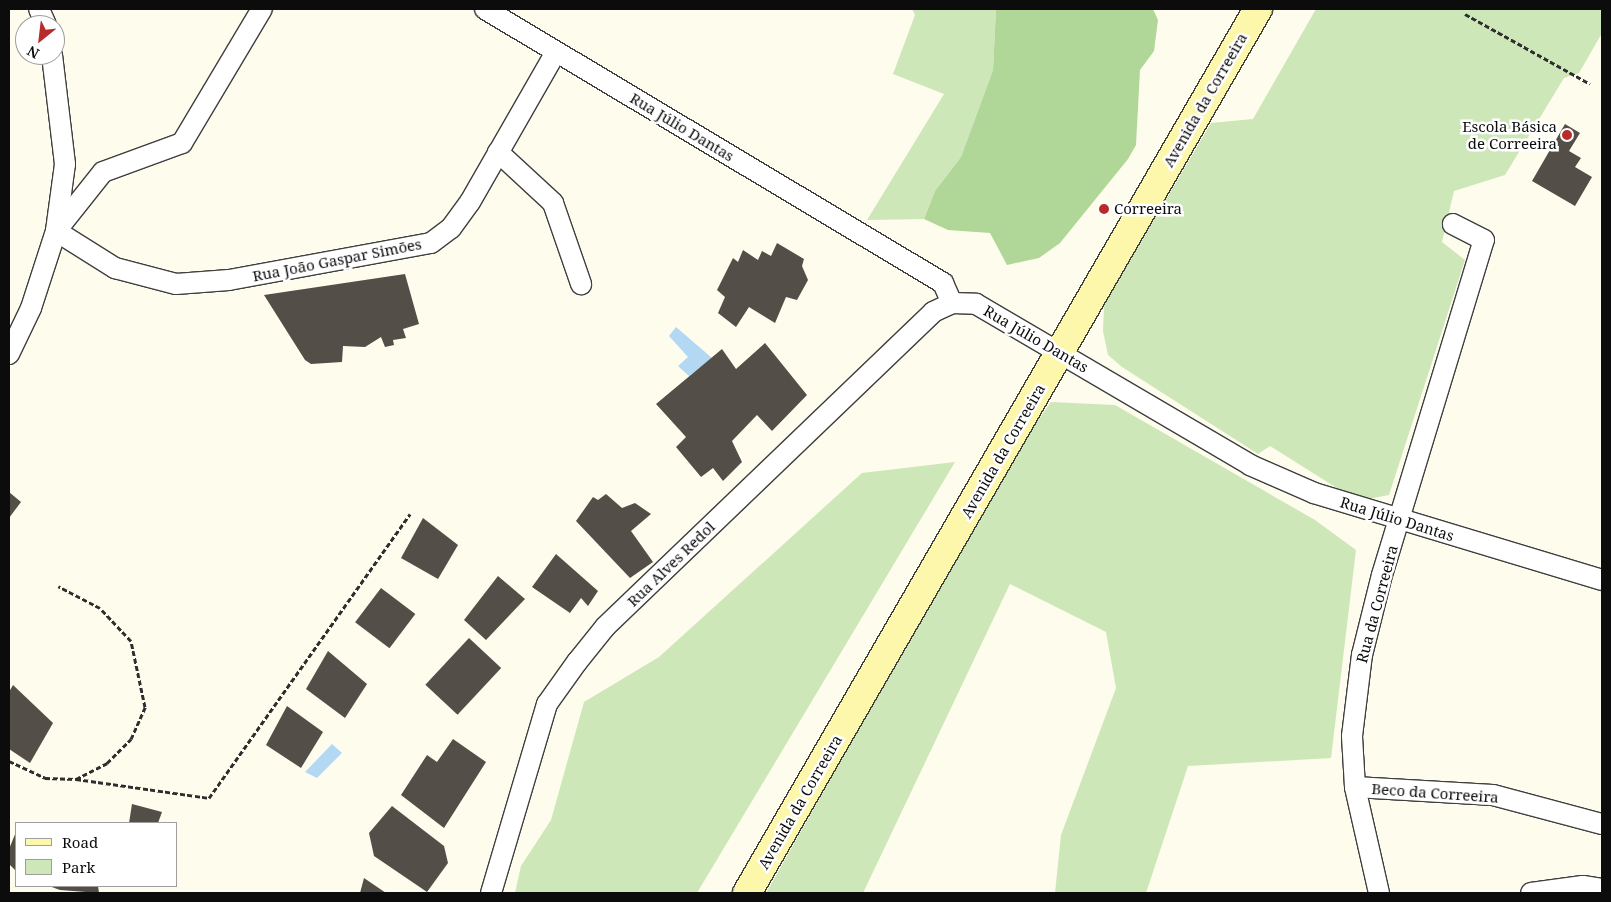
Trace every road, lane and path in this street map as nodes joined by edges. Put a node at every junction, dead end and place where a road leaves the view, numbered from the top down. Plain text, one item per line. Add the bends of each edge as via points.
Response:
1 (262, 9) edge
2 (485, 9) edge
3 (1239, 9) edge
4 (1258, 9) edge
5 (1465, 14) dead end
6 (556, 52) junction
7 (53, 65) edge
8 (1590, 84) dead end
9 (498, 152) junction
10 (1452, 224) dead end
11 (56, 232) junction
12 (581, 284) dead end
13 (952, 303) junction
14 (1053, 347) junction
15 (9, 354) edge
16 (410, 514) dead end
17 (1401, 520) junction
18 (1602, 580) edge
19 (58, 586) dead end
20 (9, 761) edge
21 (76, 779) junction
22 (1355, 787) junction
23 (1602, 824) edge
24 (1602, 889) edge
25 (490, 893) edge
26 (728, 893) edge
27 (747, 893) edge
28 (1379, 893) edge
29 (1531, 893) edge

1 - 11 street via 182,143 103,172
2 - 6 street, Rua Júlio Dantas
3 - 14 main road, Avenida da Correeira
4 - 14 main road, Avenida da Correeira
5 - 8 path
6 - 9 street, Rua João Gaspar Simões
6 - 13 street, Rua Júlio Dantas via 943,283
7 - 11 street via 65,164
9 - 11 street, Rua João Gaspar Simões via 451,228 431,242 397,252 176,284 115,268
9 - 12 street via 553,203
10 - 17 street, Rua da Correeira via 1484,240
11 - 15 street via 32,308
13 - 14 street, Rua Júlio Dantas via 976,304
13 - 25 street, Rua Alves Redol via 918,326 605,627 577,662 547,704
14 - 17 street, Rua Júlio Dantas via 1250,465 1314,494
14 - 26 main road, Avenida da Correeira
14 - 27 main road, Avenida da Correeira
16 - 21 path via 209,798
17 - 18 street, Rua Júlio Dantas
17 - 22 street, Rua da Correeira via 1362,656 1352,736
19 - 21 path via 100,608 131,641 144,707 131,739 107,763
20 - 21 path via 45,778
22 - 23 street, Beco da Correeira via 1493,795
22 - 28 street, Rua da Correeira
24 - 29 street via 1583,886

